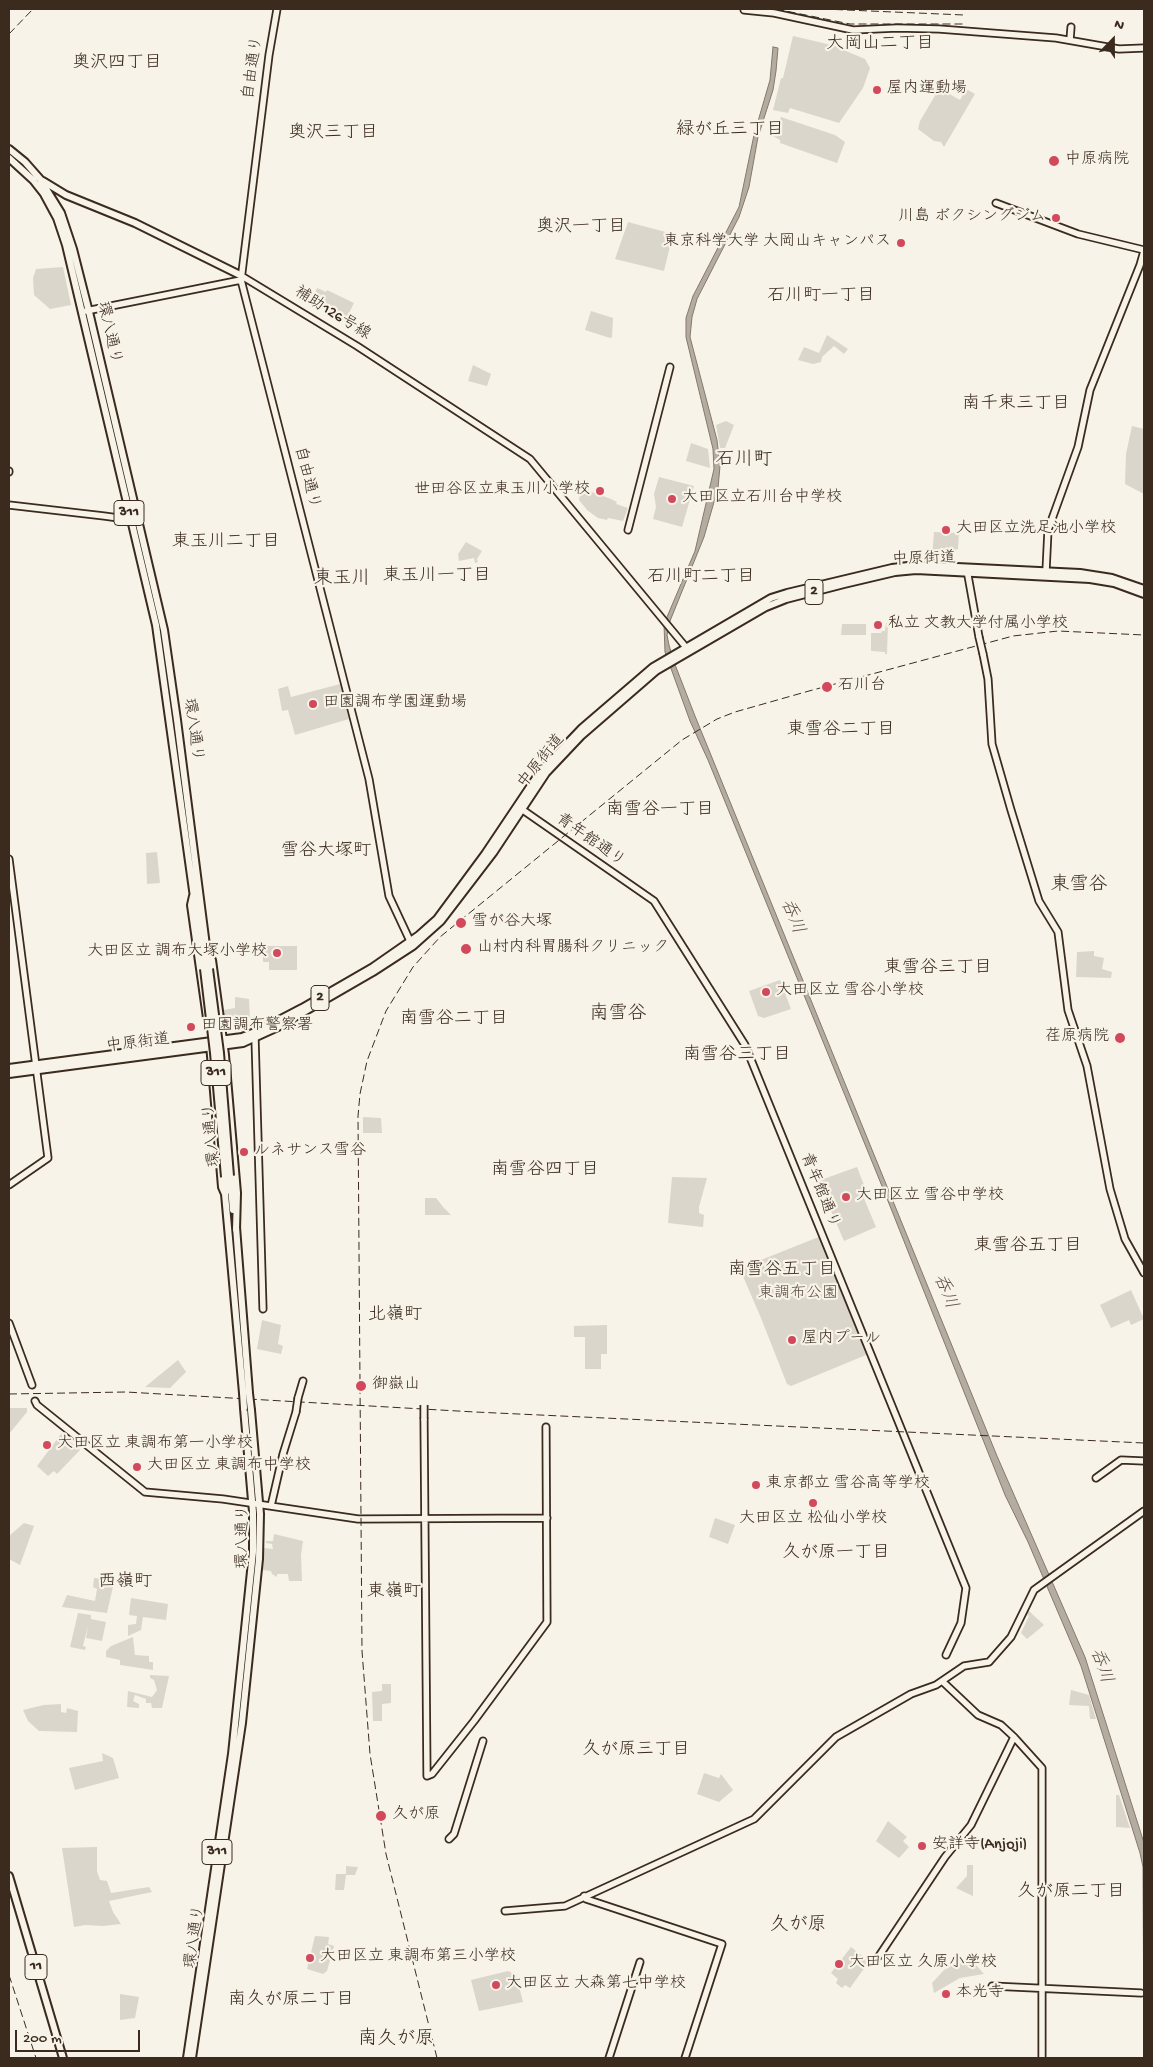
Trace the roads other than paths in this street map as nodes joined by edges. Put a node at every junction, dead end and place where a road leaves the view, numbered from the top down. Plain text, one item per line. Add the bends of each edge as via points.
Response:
1 (277, 9) edge
2 (744, 10) dead end
3 (1071, 27) dead end
4 (1070, 40) junction
5 (1144, 48) edge
6 (9, 149) edge
7 (9, 158) edge
8 (40, 179) junction
9 (996, 203) dead end
10 (1144, 251) edge
11 (240, 278) junction
12 (81, 310) junction
13 (89, 311) junction
14 (670, 367) dead end
15 (9, 505) edge
16 (131, 521) junction
17 (139, 524) junction
18 (628, 530) dead end
19 (967, 570) junction
20 (1046, 571) junction
21 (1144, 589) edge
22 (1144, 594) edge
23 (687, 649) junction
24 (520, 808) junction
25 (9, 860) edge
26 (197, 889) junction
27 (410, 942) junction
28 (218, 1002) junction
29 (204, 1004) junction
30 (255, 1038) junction
31 (224, 1044) junction
32 (210, 1045) junction
33 (9, 1068) edge
34 (36, 1068) junction
35 (9, 1074) edge
36 (228, 1177) junction
37 (9, 1186) edge
38 (225, 1194) junction
39 (236, 1230) junction
40 (1144, 1273) edge
41 (263, 1309) dead end
42 (9, 1323) edge
43 (303, 1381) dead end
44 (32, 1385) dead end
45 (246, 1393) junction
46 (35, 1401) dead end
47 (424, 1405) dead end
48 (546, 1427) dead end
49 (1144, 1461) edge
50 (1096, 1478) dead end
51 (256, 1504) junction
52 (271, 1506) junction
53 (1144, 1511) edge
54 (547, 1518) junction
55 (425, 1519) junction
56 (946, 1655) dead end
57 (942, 1681) junction
58 (1014, 1737) junction
59 (483, 1741) dead end
60 (449, 1839) dead end
61 (9, 1876) edge
62 (584, 1896) junction
63 (504, 1911) dead end
64 (879, 1956) dead end
65 (640, 1962) dead end
66 (992, 1986) dead end
67 (1042, 1988) junction
68 (1143, 1993) edge
69 (63, 2058) edge
70 (187, 2058) edge
71 (192, 2058) edge
72 (609, 2058) edge
73 (685, 2058) edge
74 (1042, 2058) edge

1 - 11 street, 自由通り
2 - 4 street via 774,12 853,30 939,29
3 - 4 street
4 - 5 street via 1119,49
6 - 8 main road, 環八通り / 311
7 - 12 main road, 環八通り / 311 via 33,180 53,209 64,238
8 - 11 main road, 補助126号線 / 311 via 66,195 134,224
8 - 13 main road, 環八通り / 311 via 66,224
9 - 10 street via 1078,234
10 - 20 street via 1090,390 1078,447 1048,530
11 - 13 street
11 - 23 street, 補助126号線 via 357,346 532,461
11 - 27 street, 自由通り via 369,779 389,896
12 - 13 street
12 - 16 main road, 環八通り / 311
13 - 17 main road, 環八通り / 311
14 - 18 street
15 - 16 street
16 - 17 street
16 - 26 main road, 環八通り / 311 via 156,625
17 - 26 main road, 環八通り / 311 via 164,630
19 - 20 main road, 中原街道 / 2
19 - 22 main road, 中原街道 / 2 via 1099,580
19 - 23 main road, 中原街道 / 2 via 905,571 793,597 766,607
19 - 40 street, bridge via 988,679 992,744 1039,901 1058,932 1068,1010 1087,1066 1110,1189 1126,1239
20 - 21 main road, 中原街道 / 2 via 1100,575
23 - 24 main road, 中原街道 / 2 via 645,680 566,750
24 - 27 main road, 中原街道 / 2 via 487,862 443,918
24 - 56 street, 青年館通り via 654,902 745,1045 966,1588 961,1623
25 - 34 street
26 - 28 main road, 311 via 204,898
26 - 29 main road via 191,905
26 - 36 main road, 環八通り / 311, bridge via 220,1053
27 - 30 main road, 中原街道 / 2 via 301,1014
27 - 31 main road, 中原街道 / 2 via 294,1013
28 - 29 main road
28 - 31 main road, 311
29 - 32 main road
30 - 31 main road, 中原街道 / 2
30 - 41 street
31 - 32 main road, 中原街道 / 2
31 - 39 main road, 311 via 237,1193
32 - 34 main road, 中原街道 / 2
32 - 38 main road
33 - 34 main road, 中原街道 / 2
34 - 35 main road, 中原街道 / 2
34 - 37 street via 48,1158
36 - 38 main road, 環八通り / 311
36 - 39 main road, 環八通り / 311
38 - 45 main road, 環八通り / 311
39 - 45 main road, 環八通り / 311
42 - 44 street
43 - 52 street, bridge
45 - 51 main road, 環八通り / 311, bridge
46 - 51 street via 145,1492
47 - 55 street, bridge
48 - 54 street
49 - 50 street via 1121,1460
51 - 52 street
51 - 70 main road, 環八通り / 311 via 233,1746
51 - 71 main road, 環八通り / 311 via 260,1540 243,1714
52 - 55 street via 358,1519
53 - 57 street via 1034,1590 1011,1637 989,1662 964,1666
54 - 55 street
54 - 55 street via 547,1622 474,1721 432,1774 427,1776
57 - 58 street via 978,1715 1001,1726
57 - 62 street via 911,1694 836,1737 754,1819
58 - 64 street via 971,1825 945,1857
58 - 67 street via 1043,1773
59 - 60 street via 454,1834
61 - 69 main road, 11
62 - 63 street via 565,1906
62 - 73 street via 586,1900 722,1944
65 - 72 street
66 - 67 street
67 - 68 street
67 - 74 street

